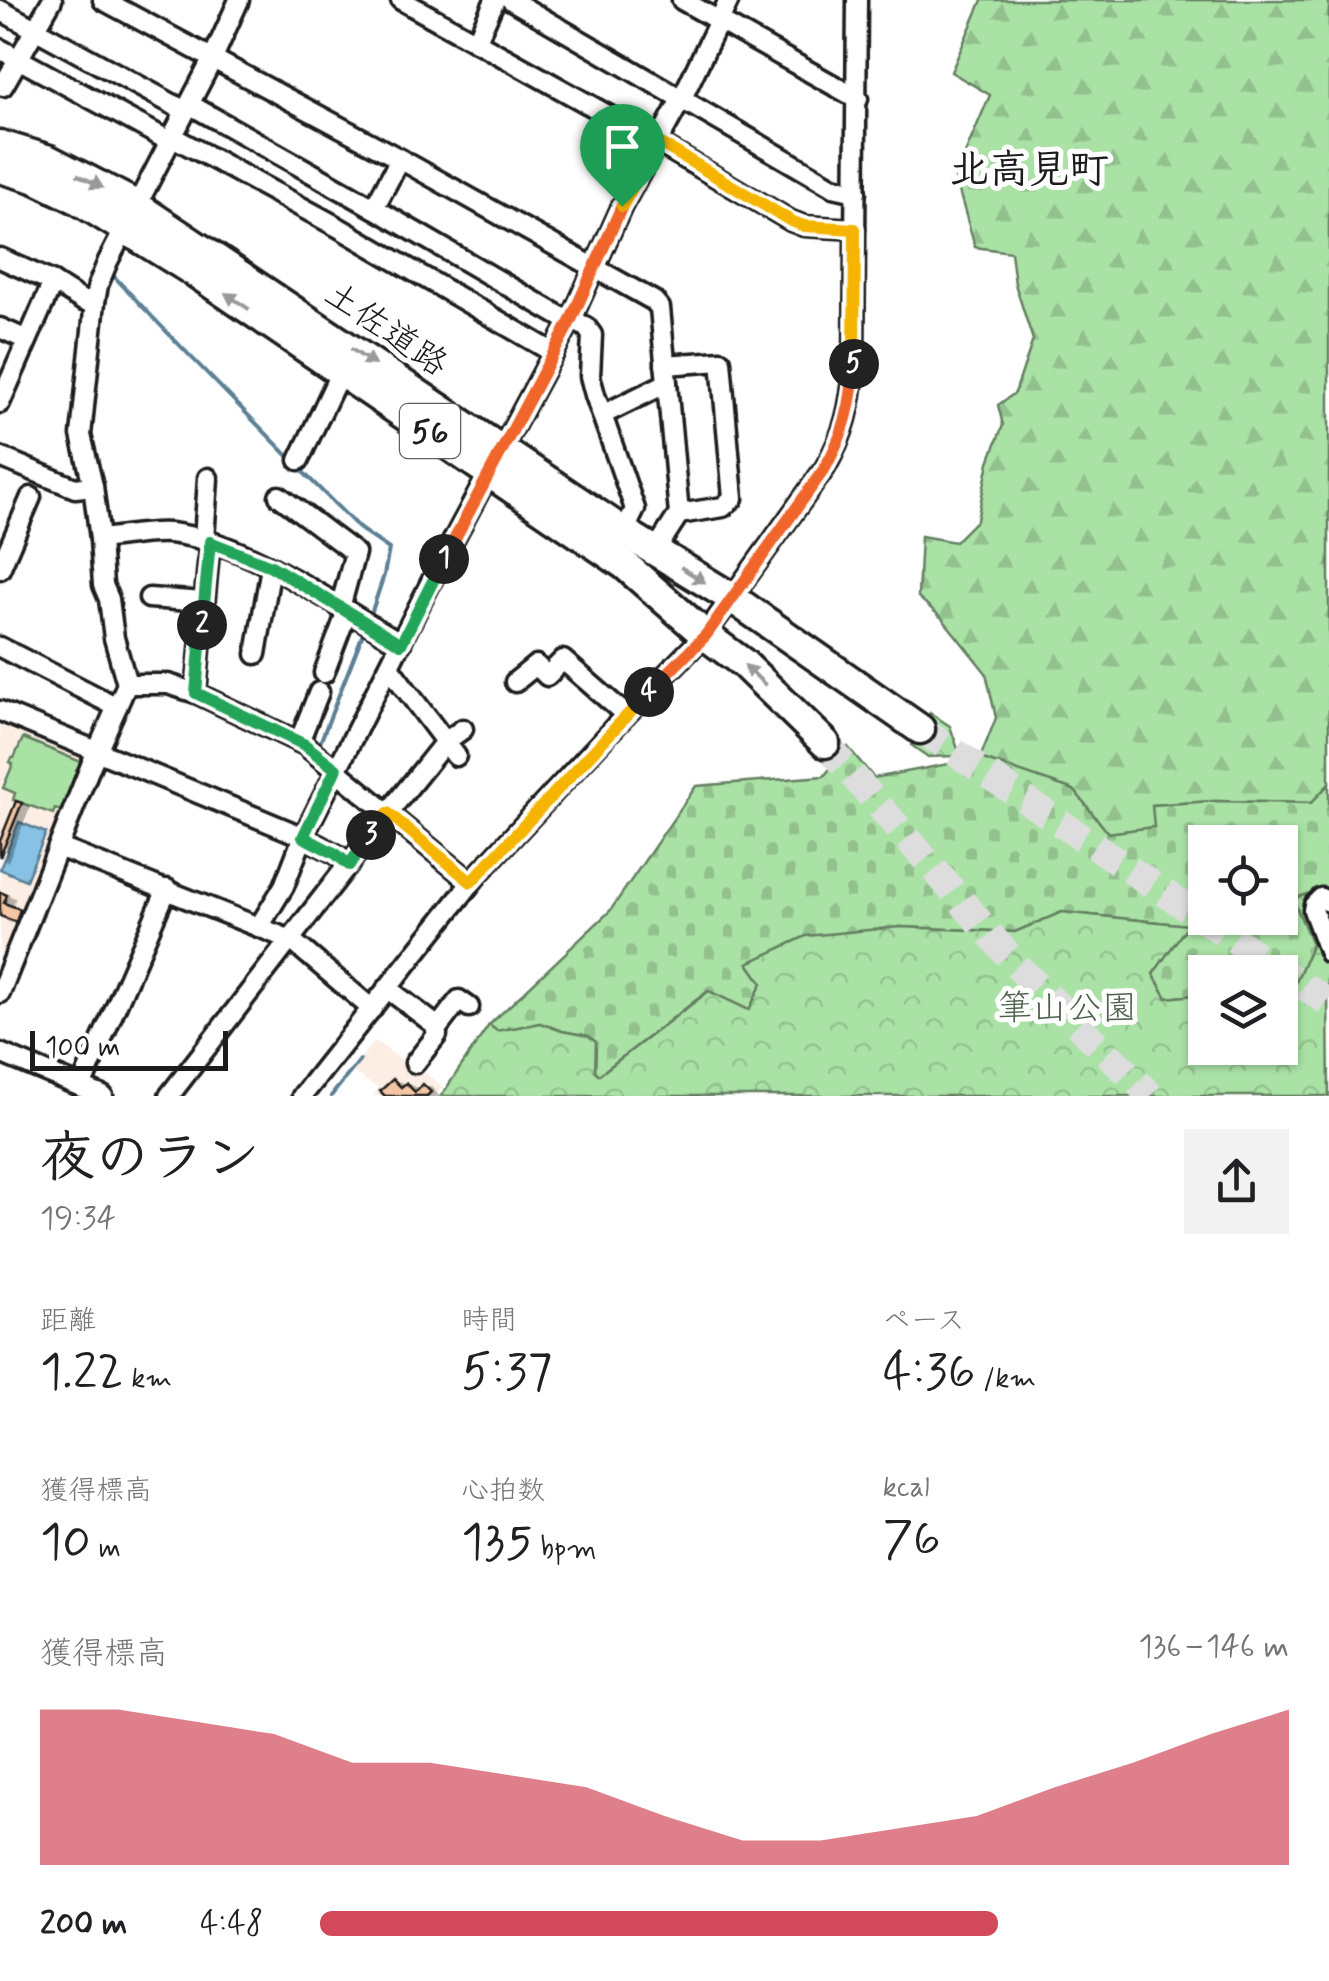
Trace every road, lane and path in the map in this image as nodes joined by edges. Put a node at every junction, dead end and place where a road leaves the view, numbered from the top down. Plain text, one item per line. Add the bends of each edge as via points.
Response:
1 (52, 0) edge
2 (103, 0) edge
3 (239, 0) edge
4 (401, 0) edge
5 (495, 0) edge
6 (511, 0) edge
7 (682, 0) edge
8 (729, 0) edge
9 (857, 0) edge
10 (0, 10) edge
11 (719, 21) junction
12 (35, 29) junction
13 (476, 42) junction
14 (0, 49) edge
15 (18, 59) junction
16 (212, 60) junction
17 (0, 85) edge
18 (682, 98) junction
19 (858, 99) junction
20 (187, 108) junction
21 (172, 139) junction
22 (658, 142) junction
23 (0, 145) edge
24 (400, 159) junction
25 (0, 168) edge
26 (856, 192) junction
27 (374, 208) junction
28 (131, 218) junction
29 (855, 229) junction
30 (0, 258) edge
31 (593, 267) junction
32 (53, 282) junction
33 (95, 302) junction
34 (570, 321) junction
35 (0, 328) edge
36 (28, 340) junction
37 (554, 353) junction
38 (341, 371) junction
39 (666, 374) junction
40 (4, 382) edge
41 (0, 403) edge
42 (602, 415) junction
43 (0, 457) edge
44 (299, 460) dead end
45 (497, 461) junction
46 (208, 478) dead end
47 (93, 486) junction
48 (279, 496) dead end
49 (31, 497) dead end
50 (679, 514) junction
51 (624, 532) junction
52 (100, 539) junction
53 (207, 541) junction
54 (655, 551) junction
55 (271, 566) junction
56 (0, 569) edge
57 (149, 598) dead end
58 (732, 598) junction
59 (204, 602) junction
60 (344, 610) junction
61 (706, 635) junction
62 (401, 644) junction
63 (0, 648) edge
64 (256, 654) dead end
65 (389, 666) junction
66 (324, 673) dead end
67 (514, 682) dead end
68 (127, 684) junction
69 (319, 692) dead end
70 (196, 693) junction
71 (117, 707) junction
72 (0, 711) edge
73 (626, 715) junction
74 (464, 728) dead end
75 (920, 729) tunnel mouth
76 (298, 742) junction
77 (824, 744) tunnel mouth
78 (451, 749) junction
79 (98, 750) junction
80 (336, 769) junction
81 (388, 813) junction
82 (303, 837) junction
83 (58, 847) junction
84 (349, 865) junction
85 (471, 882) junction
86 (167, 889) junction
87 (1329, 902) edge
88 (260, 927) junction
89 (291, 940) junction
90 (1329, 953) edge
91 (388, 989) junction
92 (0, 992) edge
93 (469, 1007) dead end
94 (372, 1009) junction
95 (438, 1027) junction
96 (0, 1053) edge
97 (415, 1063) dead end
98 (80, 1086) junction
99 (103, 1096) edge
100 (169, 1096) edge
101 (302, 1096) edge

1 - 12 street
2 - 16 street
3 - 16 street
4 - 13 street
5 - 13 street
6 - 18 street
7 - 11 street
8 - 11 street
9 - 19 street
10 - 12 street
11 - 18 street
11 - 19 street
12 - 15 street
12 - 20 street
13 - 22 street
14 - 15 street
15 - 17 street
15 - 21 street
16 - 20 street
16 - 24 street
18 - 22 street
18 - 26 street via 834,186
19 - 26 street
20 - 21 street
20 - 27 street
21 - 28 street
21 - 37 street
22 - 29 street via 791,221
22 - 31 street
23 -> 28 highway, 土佐道路 / 56 via 49,160
24 - 27 street
24 - 31 street
25 - 28 highway, 土佐道路 / 56
26 - 29 street
27 - 34 street
28 - 33 street
38 -> 28 highway, 土佐道路 / 56 via 196,273
28 -> 45 highway, 土佐道路 / 56
29 - 58 street via 854,366 840,442
30 - 32 street
31 - 34 street
31 - 39 street via 660,308
32 - 33 street
32 - 36 street
33 - 47 street via 81,435
34 - 37 street
34 - 42 street via 592,335 590,376
35 - 36 street
36 - 40 street
37 - 45 street
38 - 44 street
38 - 45 highway, 土佐道路 / 56
39 - 42 street
39 - 50 street
39 - 50 street via 721,361 734,498 723,507
40 - 41 street
42 - 51 street via 634,509
43 - 47 street via 75,488
45 - 51 highway, 土佐道路 / 56
45 - 61 highway, 土佐道路 / 56
45 - 62 street
46 - 53 street
47 - 52 street
48 - 60 street via 355,553
49 - 56 street
50 - 54 street
51 - 54 highway, 土佐道路 / 56
52 - 53 street via 166,533
52 - 68 street via 102,585
53 - 55 street
53 - 59 street
54 -> 58 highway, 土佐道路 / 56
55 - 60 street
55 - 64 street
57 - 59 street
58 - 61 street
58 - 75 highway, 土佐道路 / 56
59 - 70 street
60 - 62 street
60 - 66 street
61 - 73 street
77 -> 61 highway, 土佐道路 / 56
62 - 65 street
63 - 71 street
65 - 78 street
65 - 80 street
67 - 73 street via 536,665 548,676 563,660
68 - 70 street via 168,684
68 - 71 street
69 - 76 street
70 - 76 street
71 - 79 street
72 - 79 street
73 - 85 street
74 - 78 street
76 - 80 street
78 - 81 street
79 - 82 street
79 - 83 street
80 - 81 street
80 - 82 street
81 - 84 street
81 - 85 street
82 - 84 street
82 - 88 street
83 - 86 street
83 - 92 street
84 - 89 street
85 - 91 street
86 - 88 street
86 - 98 street
87 - 90 street via 1322,898 1313,910
88 - 89 street
89 - 94 street
89 - 100 street
91 - 94 street
91 - 95 street
93 - 95 street via 459,1000
94 - 101 street
95 - 97 street
96 - 98 street
98 - 99 street

